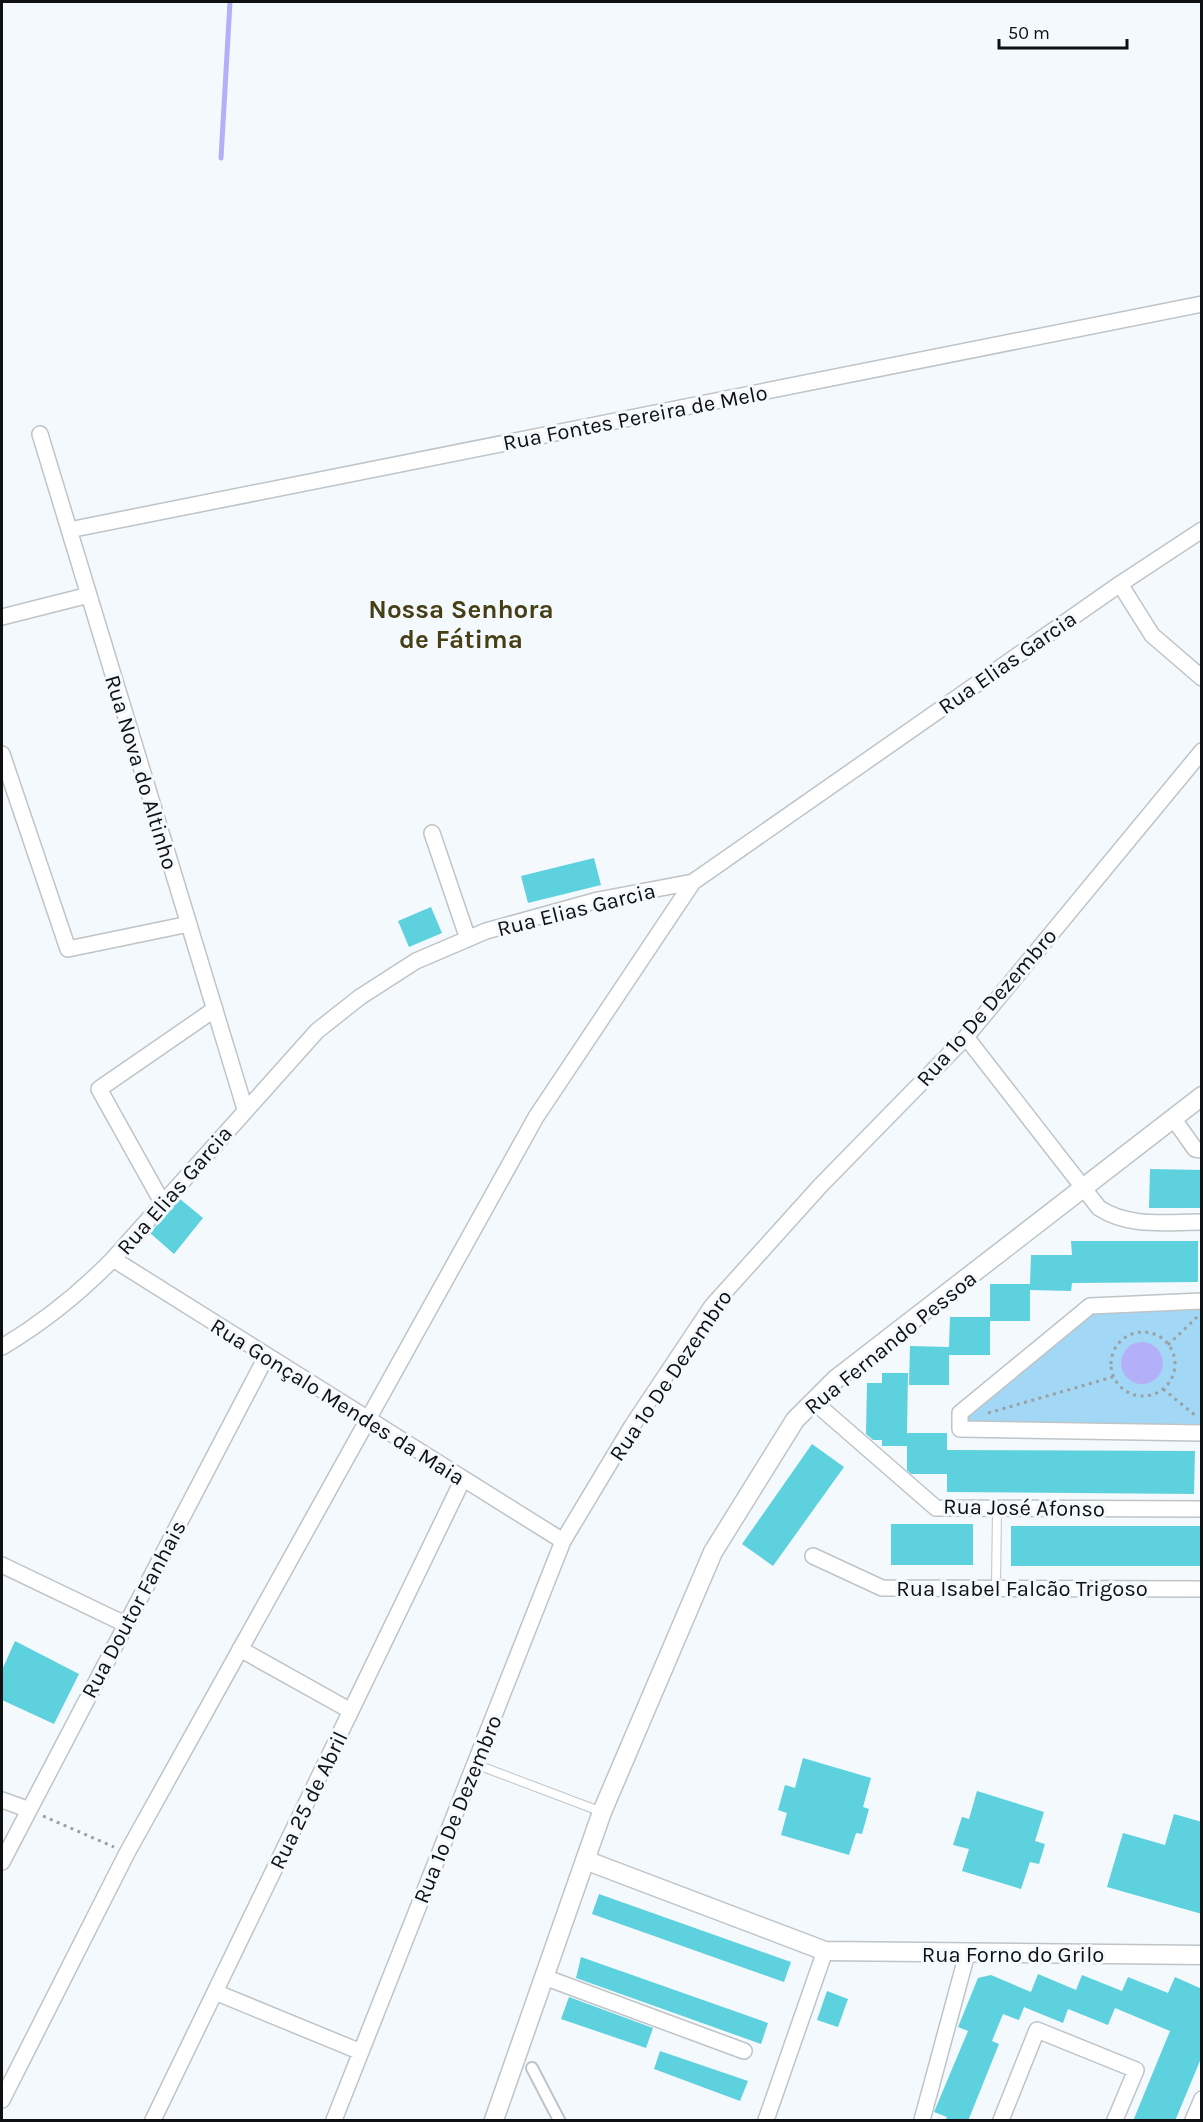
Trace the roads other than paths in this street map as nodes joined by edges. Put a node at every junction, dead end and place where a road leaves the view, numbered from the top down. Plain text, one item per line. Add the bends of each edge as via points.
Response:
1 (1202, 304) edge
2 (40, 434) dead end
3 (69, 530) junction
4 (1202, 530) edge
5 (1120, 584) junction
6 (89, 595) junction
7 (2, 617) edge
8 (1202, 678) edge
9 (1202, 751) edge
10 (2, 754) edge
11 (6, 788) edge
12 (432, 833) dead end
13 (693, 882) junction
14 (189, 924) junction
15 (468, 939) junction
16 (215, 1009) junction
17 (966, 1037) junction
18 (1202, 1096) edge
19 (244, 1109) junction
20 (1173, 1118) junction
21 (1202, 1150) edge
22 (1083, 1188) junction
23 (162, 1202) junction
24 (1202, 1222) edge
25 (113, 1259) junction
26 (1202, 1301) edge
27 (2, 1347) edge
28 (266, 1357) junction
29 (813, 1401) junction
30 (369, 1421) junction
31 (1202, 1433) edge
32 (463, 1479) junction
33 (997, 1507) junction
34 (1202, 1509) edge
35 (563, 1541) junction
36 (813, 1556) dead end
37 (2, 1565) edge
38 (996, 1588) junction
39 (1202, 1589) edge
40 (125, 1624) junction
41 (240, 1649) junction
42 (351, 1710) junction
43 (475, 1764) junction
44 (2, 1800) edge
45 (27, 1809) junction
46 (602, 1812) junction
47 (585, 1860) junction
48 (2, 1863) edge
49 (825, 1952) junction
50 (967, 1954) junction
51 (1202, 1955) edge
52 (544, 1977) junction
53 (215, 1992) junction
54 (744, 2050) dead end
55 (361, 2052) junction
56 (532, 2068) dead end
57 (1202, 2099) edge
58 (2, 2100) edge
59 (153, 2121) edge
60 (334, 2121) edge
61 (494, 2121) edge
62 (559, 2121) edge
63 (766, 2121) edge
64 (922, 2121) edge
65 (1000, 2121) edge
66 (1115, 2121) edge
67 (1193, 2121) edge

1 - 3 street, Rua Fontes Pereira de Melo
2 - 3 street, Rua Nova do Altinho
3 - 6 street, Rua Nova do Altinho
4 - 5 street, Rua Elias Garcia
5 - 8 street via 1152,635
5 - 13 street, Rua Elias Garcia
6 - 7 street
6 - 14 street, Rua Nova do Altinho
9 - 17 street, Rua 1º De Dezembro
10 - 11 street
11 - 14 street via 68,949
12 - 15 street
13 - 15 street, Rua Elias Garcia via 598,900
13 - 30 street via 536,1117
14 - 16 street, Rua Nova do Altinho
15 - 19 street, Rua Elias Garcia via 416,961 360,997 317,1031
16 - 19 street, Rua Nova do Altinho
16 - 23 street via 99,1089
17 - 22 street
17 - 35 street, Rua 1º De Dezembro via 821,1185 712,1306 632,1426
18 - 20 street, Rua Fernando Pessoa
19 - 23 street, Rua Elias Garcia
20 - 21 street via 1195,1149
20 - 22 street, Rua Fernando Pessoa
22 - 24 street via 1099,1209 1114,1218 1134,1223
22 - 29 street, Rua Fernando Pessoa via 836,1379
23 - 25 street, Rua Elias Garcia
25 - 27 street, Rua Elias Garcia via 50,1318
25 - 28 street, Rua Gonçalo Mendes da Maia
26 - 31 street via 1090,1306 960,1413 960,1429
28 - 30 street, Rua Gonçalo Mendes da Maia
28 - 40 street, Rua Doutor Fanhais
29 - 33 street, Rua José Afonso via 936,1508
29 - 46 street, Rua Fernando Pessoa via 789,1429 713,1552
30 - 32 street, Rua Gonçalo Mendes da Maia
30 - 41 street
32 - 35 street, Rua Gonçalo Mendes da Maia
32 - 42 street, Rua 25 de Abril
33 - 34 street, Rua José Afonso
33 - 38 lane
35 - 43 street, Rua 1º De Dezembro
36 - 38 street, Rua Isabel Falcão Trigoso via 882,1588
37 - 40 street
38 - 39 street, Rua Isabel Falcão Trigoso
40 - 45 street, Rua Doutor Fanhais
41 - 42 street
41 - 58 street via 127,1853
42 - 53 street, Rua 25 de Abril
43 - 46 lane
43 - 55 street, Rua 1º De Dezembro
44 - 45 street
45 - 48 street, Rua Doutor Fanhais
46 - 47 street, Rua Fernando Pessoa
47 - 49 street
47 - 52 street, Rua Fernando Pessoa
49 - 50 street, Rua Forno do Grilo
49 - 63 street
50 - 51 street, Rua Forno do Grilo
50 - 64 street
52 - 54 street
52 - 61 street, Rua Fernando Pessoa
53 - 55 street
53 - 59 street, Rua 25 de Abril
55 - 60 street, Rua 1º De Dezembro
56 - 62 street
57 - 67 street
65 - 66 street via 1037,2030 1136,2070

